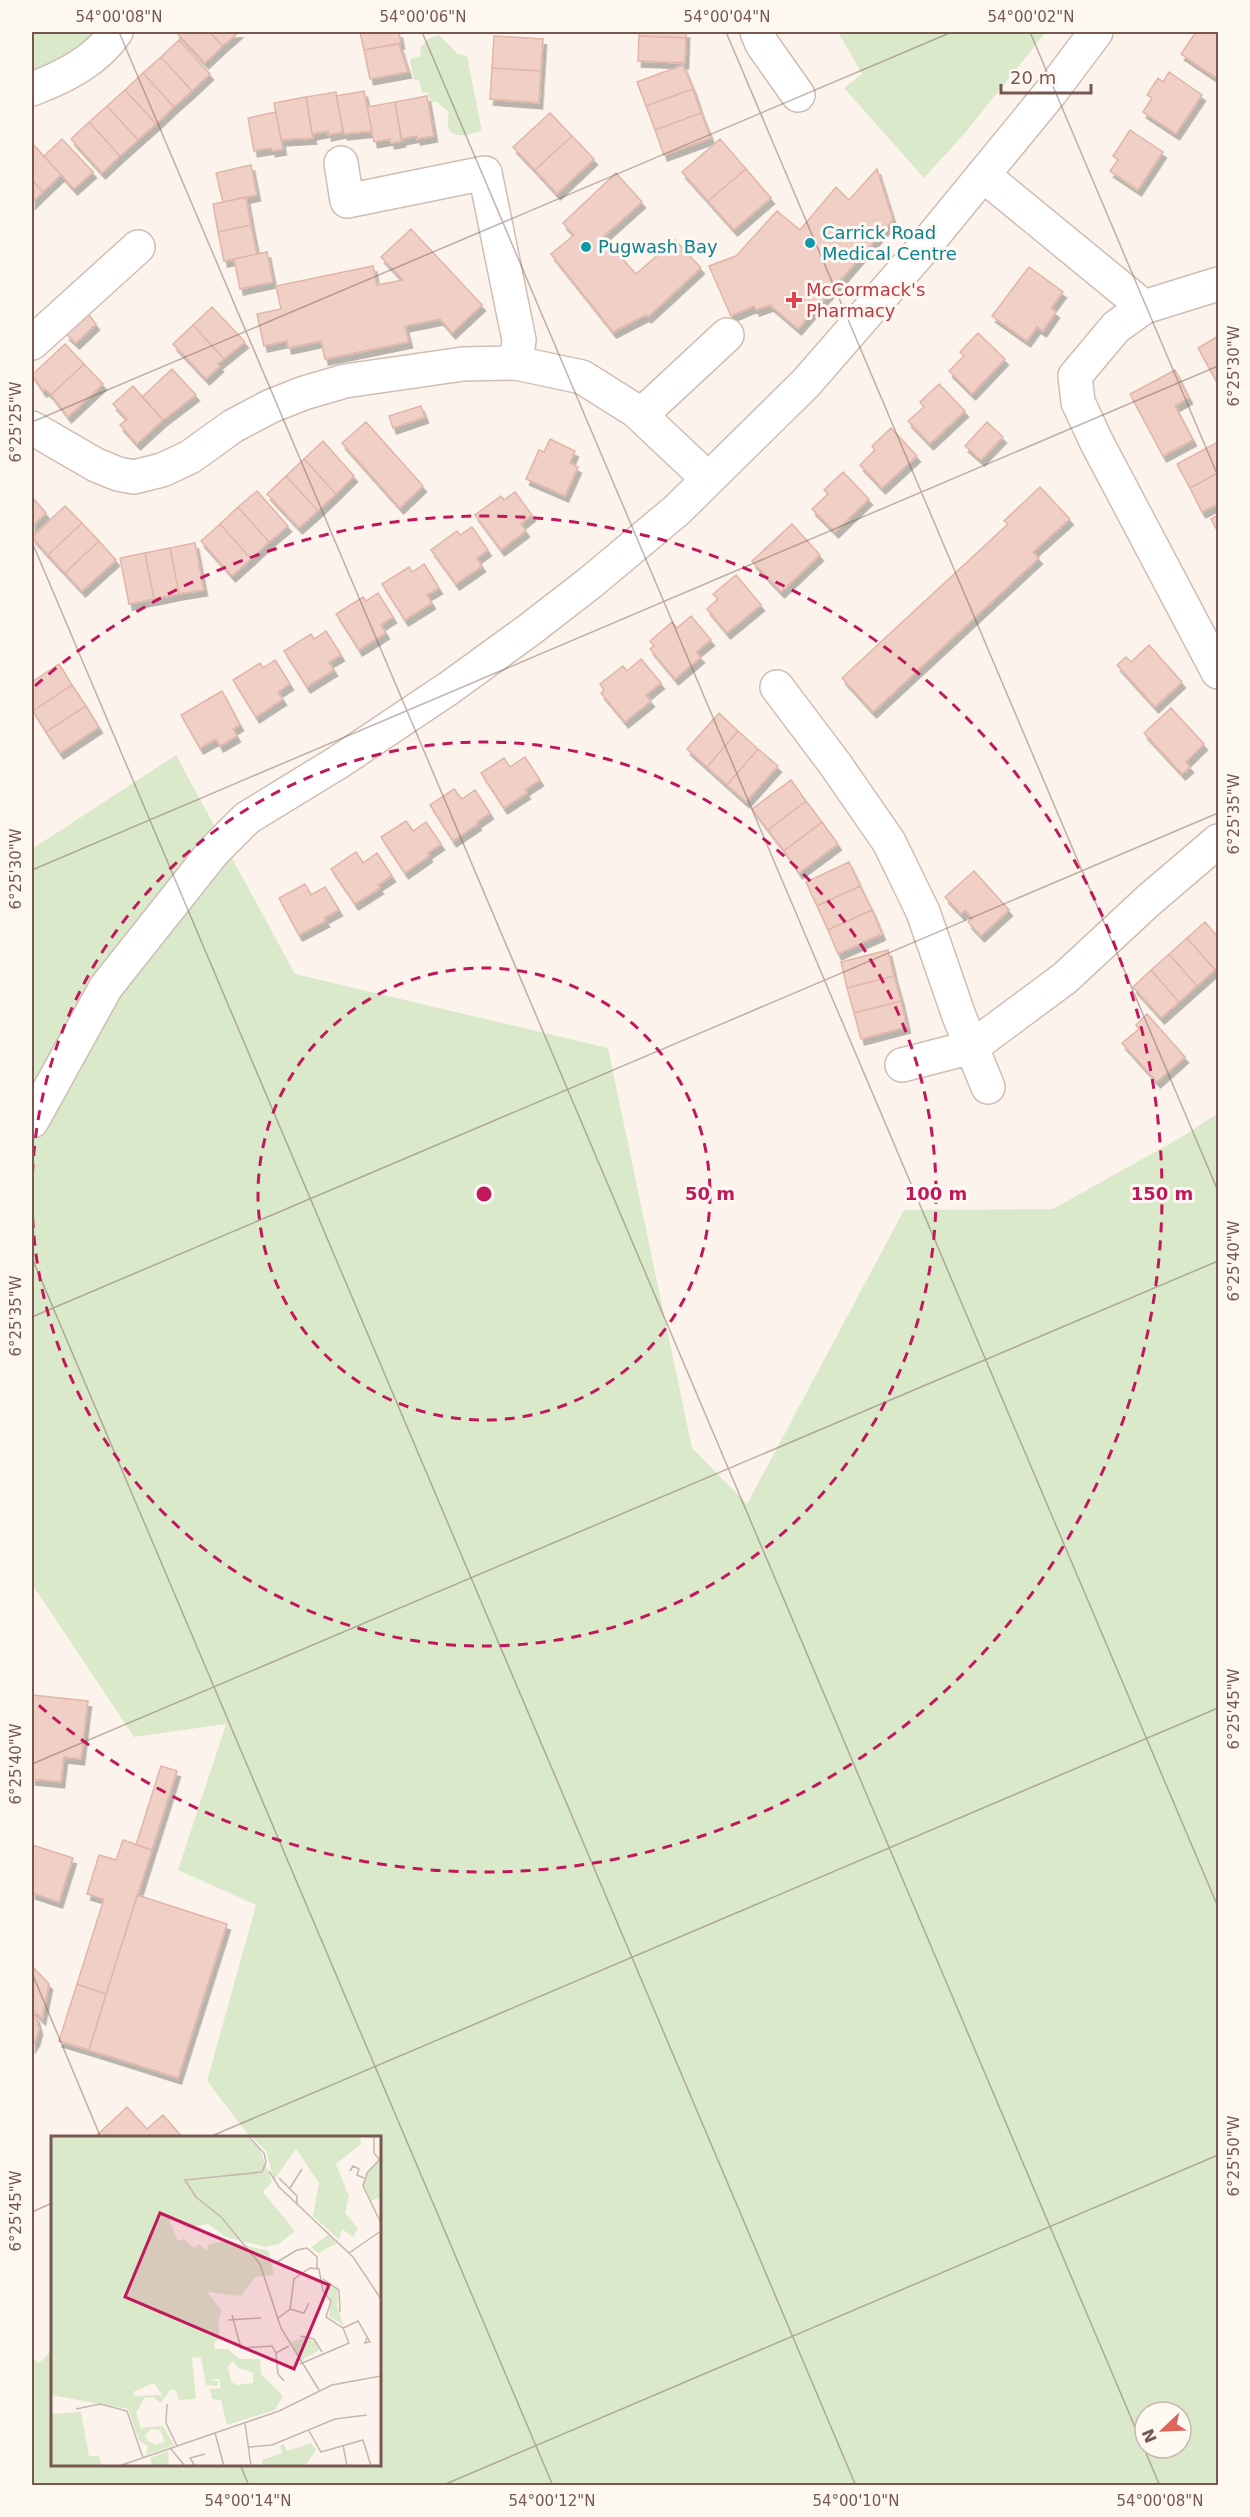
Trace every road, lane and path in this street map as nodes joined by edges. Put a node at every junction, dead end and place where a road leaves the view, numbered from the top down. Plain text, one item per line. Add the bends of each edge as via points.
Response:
1 (116, 32) edge
2 (757, 32) edge
3 (1096, 32) edge
4 (32, 89) edge
5 (798, 95) dead end
6 (341, 163) dead end
7 (983, 175) junction
8 (138, 247) dead end
9 (1218, 284) edge
10 (1144, 307) junction
11 (727, 335) dead end
12 (32, 343) edge
13 (516, 363) junction
14 (641, 415) junction
15 (32, 428) edge
16 (708, 479) junction
17 (1218, 672) edge
18 (777, 687) dead end
19 (1218, 841) edge
20 (972, 1047) junction
21 (902, 1065) dead end
22 (988, 1087) dead end
23 (32, 1121) edge

1 - 4 street via 107,45 66,76
2 - 5 street
3 - 7 street
6 - 13 street via 347,201 485,173 519,340
7 - 10 street
7 - 16 street via 806,383
8 - 12 street
9 - 10 street
10 - 17 street via 1116,327 1075,376 1078,402
11 - 14 street
13 - 14 street via 582,377
13 - 15 street via 451,365 345,381 304,393 233,426 190,457 134,477 96,465
14 - 16 street
16 - 23 street via 600,575 529,630 337,763 247,818 213,852 106,987
18 - 20 street via 889,842 923,912
19 - 20 street via 1065,978
20 - 21 street
20 - 22 street

